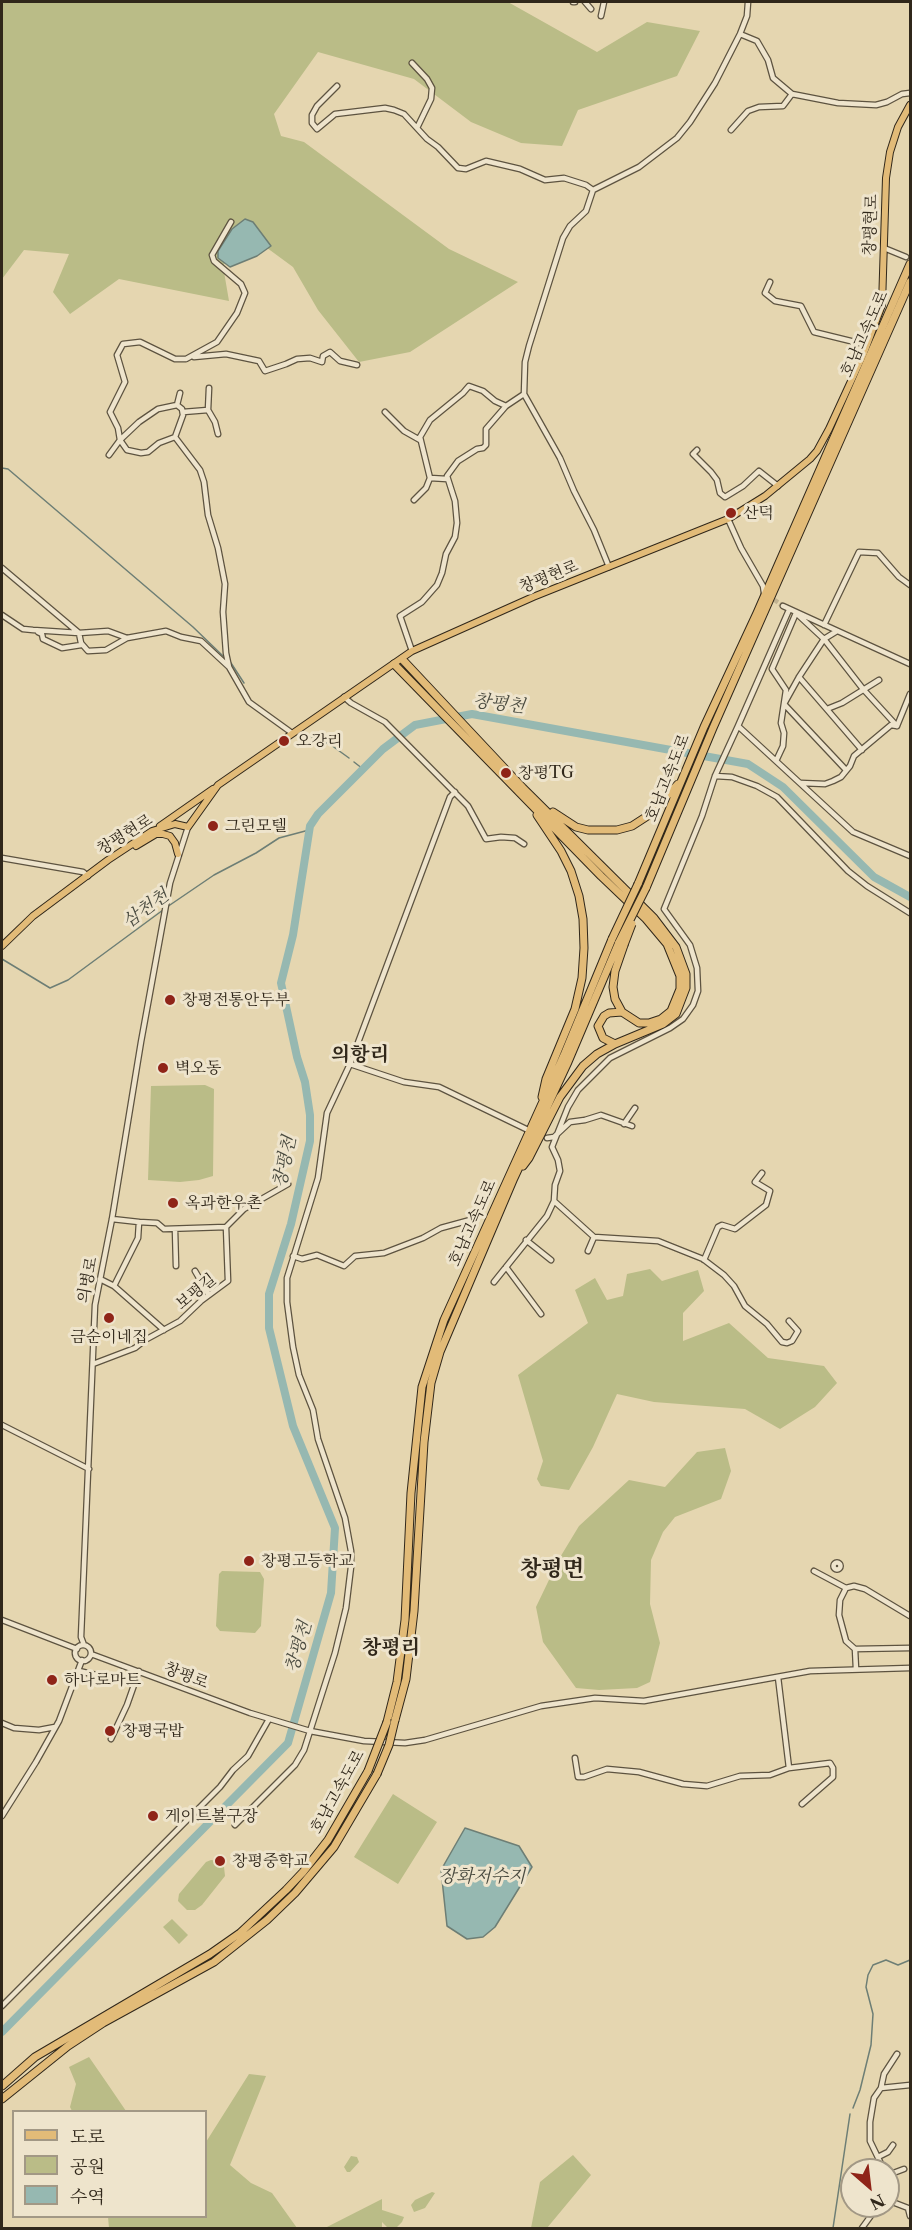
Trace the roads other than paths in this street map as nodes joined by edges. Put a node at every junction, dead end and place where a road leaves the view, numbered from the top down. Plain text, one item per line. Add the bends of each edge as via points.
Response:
1 (585, 2) edge
2 (604, 2) edge
3 (748, 2) edge
4 (591, 9) dead end
5 (601, 16) dead end
6 (740, 34) junction
7 (412, 63) dead end
8 (337, 86) dead end
9 (910, 93) edge
10 (792, 94) junction
11 (910, 105) edge
12 (417, 128) junction
13 (731, 130) dead end
14 (593, 190) junction
15 (231, 222) dead end
16 (884, 248) junction
17 (906, 257) dead end
18 (910, 264) edge
19 (770, 282) dead end
20 (910, 282) edge
21 (867, 345) junction
22 (192, 357) junction
23 (357, 365) dead end
24 (209, 388) dead end
25 (180, 393) dead end
26 (524, 394) junction
27 (177, 405) junction
28 (506, 406) junction
29 (208, 410) junction
30 (183, 412) junction
31 (385, 412) dead end
32 (218, 434) dead end
33 (175, 437) junction
34 (420, 440) junction
35 (120, 441) junction
36 (697, 450) dead end
37 (109, 456) dead end
38 (430, 478) junction
39 (447, 479) junction
40 (778, 486) junction
41 (414, 500) dead end
42 (728, 519) junction
43 (609, 567) junction
44 (2, 568) edge
45 (910, 585) edge
46 (764, 593) tunnel mouth
47 (783, 606) tunnel mouth
48 (789, 610) junction
49 (796, 613) junction
50 (2, 615) edge
51 (824, 625) junction
52 (35, 630) junction
53 (837, 631) junction
54 (79, 633) junction
55 (127, 638) junction
56 (824, 639) junction
57 (81, 645) junction
58 (412, 651) junction
59 (402, 659) junction
60 (394, 664) junction
61 (910, 664) edge
62 (229, 667) junction
63 (799, 677) junction
64 (879, 680) dead end
65 (863, 689) junction
66 (910, 694) edge
67 (344, 697) junction
68 (784, 704) junction
69 (827, 709) junction
70 (738, 726) junction
71 (897, 726) junction
72 (292, 733) junction
73 (861, 750) junction
74 (776, 761) junction
75 (846, 770) junction
76 (716, 774) junction
77 (688, 779) junction
78 (801, 783) junction
79 (218, 785) junction
80 (521, 789) junction
81 (455, 792) junction
82 (188, 826) junction
83 (152, 831) junction
84 (524, 844) dead end
85 (121, 851) junction
86 (178, 854) junction
87 (910, 856) edge
88 (2, 858) edge
89 (88, 876) junction
90 (910, 913) edge
91 (618, 942) junction
92 (2, 945) edge
93 (621, 1012) junction
94 (615, 1044) junction
95 (350, 1064) junction
96 (635, 1108) dead end
97 (540, 1109) junction
98 (624, 1124) junction
99 (632, 1126) dead end
100 (526, 1128) dead end
101 (547, 1137) dead end
102 (554, 1137) junction
103 (762, 1173) dead end
104 (514, 1178) junction
105 (288, 1184) dead end
106 (554, 1201) junction
107 (112, 1219) junction
108 (474, 1219) dead end
109 (139, 1222) junction
110 (226, 1227) junction
111 (175, 1229) junction
112 (594, 1237) junction
113 (526, 1240) junction
114 (588, 1251) dead end
115 (293, 1256) junction
116 (551, 1260) dead end
117 (704, 1260) junction
118 (176, 1266) dead end
119 (506, 1267) junction
120 (195, 1271) dead end
121 (100, 1279) junction
122 (494, 1282) dead end
123 (114, 1286) junction
124 (209, 1295) junction
125 (541, 1314) dead end
126 (789, 1321) dead end
127 (164, 1330) junction
128 (93, 1364) junction
129 (2, 1425) edge
130 (89, 1469) junction
131 (836, 1569) dead end
132 (814, 1571) dead end
133 (830, 1579) junction
134 (846, 1588) junction
135 (910, 1616) edge
136 (2, 1620) edge
137 (84, 1645) junction
138 (910, 1648) edge
139 (77, 1649) junction
140 (855, 1649) junction
141 (91, 1654) junction
142 (82, 1660) junction
143 (910, 1668) edge
144 (856, 1669) junction
145 (79, 1671) junction
146 (140, 1671) junction
147 (778, 1677) junction
148 (135, 1684) junction
149 (271, 1719) junction
150 (391, 1721) junction
151 (2, 1723) edge
152 (55, 1727) junction
153 (310, 1731) junction
154 (111, 1739) dead end
155 (575, 1758) dead end
156 (789, 1767) junction
157 (802, 1804) dead end
158 (2, 1816) edge
159 (235, 1825) dead end
160 (2, 2006) edge
161 (897, 2054) dead end
162 (910, 2085) edge
163 (2, 2086) edge
164 (881, 2088) junction
165 (2, 2099) edge
166 (893, 2145) dead end
167 (878, 2157) joint
168 (904, 2169) dead end
169 (900, 2170) edge
170 (910, 2200) edge
171 (909, 2207) edge
172 (910, 2216) edge

1 - 4 street
2 - 5 street
3 - 6 street
6 - 10 street via 758,41 773,78
6 - 14 street via 715,83 677,138 639,167
7 - 12 street via 432,88
8 - 12 street via 312,115 317,129 335,114 385,108 404,114
9 - 10 street via 876,105
10 - 13 street via 783,106 748,111
11 - 16 main road, 창평현로 via 890,152
12 - 14 street via 458,168 486,161 545,180 564,178
14 - 26 street via 586,211 570,226 555,258 525,362
15 - 22 street via 212,255 245,293 217,342
16 - 17 street
16 - 21 main road, 창평현로 via 882,305
18 - 77 highway, 호남고속도로 via 704,727
19 - 21 street via 765,293 775,300 801,306 814,333
20 - 77 highway, 호남고속도로
21 - 40 main road, 창평현로 via 817,451
22 - 23 street via 226,354 259,361 265,371 297,358 322,362 330,352 340,361
22 - 35 street via 175,359 140,342 120,346 117,359 124,382 110,411
24 - 29 street
25 - 27 street
26 - 28 street
26 - 43 street via 560,458
27 - 30 street
27 - 35 street via 153,410
28 - 34 street via 469,386 430,420
28 - 39 street via 486,429 486,445 458,461
29 - 30 street
29 - 32 street
30 - 33 street
31 - 34 street
33 - 35 street via 146,453 127,450
33 - 62 street via 200,470 204,482 225,584 223,612
34 - 38 street
35 - 37 street
36 - 40 street via 693,454 717,480 725,497 759,471
38 - 39 street
38 - 41 street
39 - 58 street via 455,501 455,537 437,585 422,602 400,616
40 - 42 main road, 창평현로
42 - 43 main road, 창평현로
42 - 46 street
43 - 58 main road, 창평현로
44 - 54 street
45 - 51 street via 878,553 859,552
47 - 48 street
48 - 49 street
48 - 70 street
49 - 51 street
49 - 56 street
49 - 68 street via 772,669 786,690
50 - 52 street via 23,629
51 - 53 street
52 - 54 street
52 - 57 street via 43,639 63,648
53 - 56 street
53 - 61 street
54 - 55 street via 108,631
54 - 57 street
55 - 57 street via 97,651 88,651
55 - 62 street via 166,630 201,641
56 - 63 street
56 - 65 street
58 - 59 main road, 창평현로
59 - 60 main road, 창평현로
59 - 80 highway
60 - 67 main road, 창평현로
60 - 80 highway via 472,745
62 - 72 street via 249,702
63 - 68 street
63 - 69 street
64 - 65 street
65 - 69 street
65 - 71 street
66 - 71 street
67 - 72 main road, 창평현로
67 - 81 street via 388,725
68 - 74 street via 783,746
68 - 75 street
69 - 73 street
70 - 74 street
70 - 76 street
71 - 73 street via 891,725
72 - 79 main road, 창평현로
73 - 75 street
74 - 78 street
75 - 78 street via 834,782
76 - 90 street via 757,786 777,797 848,871
76 - 102 street via 664,909 690,945 697,968 698,991 693,1005 670,1028 610,1058 595,1072 578,1090
77 - 80 highway via 632,826 603,831 569,824
77 - 91 highway, 호남고속도로, bridge via 646,888
77 - 91 highway, 호남고속도로, bridge via 638,884
78 - 87 street via 853,832
79 - 82 main road, 창평현로
79 - 83 main road
80 - 93 highway via 667,944 680,976 680,989 671,1011 649,1023 639,1023
80 - 94 highway via 654,918 676,946 686,974 686,988 676,1014 663,1024
80 - 97 highway via 571,871 583,919 582,978 575,1009 546,1079
81 - 84 street via 468,806 486,839 515,838
81 - 95 street
82 - 83 main road, 창평현로 via 175,824
82 - 86 street
83 - 85 main road, 창평현로
85 - 86 main road via 163,834 176,843
85 - 89 main road, 창평현로
86 - 107 street, 의병로
88 - 89 street
89 - 92 main road, 창평현로 via 33,916
91 - 93 highway via 613,987
91 - 97 highway, 호남고속도로
91 - 104 highway, 호남고속도로
93 - 94 highway via 604,1016 598,1026 603,1038
94 - 104 highway via 597,1054 570,1082
95 - 100 street via 404,1082 440,1087
95 - 115 street via 327,1113 318,1178
96 - 98 street
97 - 150 highway, 호남고속도로 via 444,1320 422,1387 411,1493 405,1620
98 - 99 street
98 - 102 street via 601,1114 570,1122
101 - 102 street
102 - 106 street via 552,1147 560,1171
103 - 117 street via 755,1182 770,1191 766,1205 735,1229 718,1227
104 - 150 highway, 호남고속도로 via 453,1318 431,1383 406,1679
105 - 110 street via 244,1209
106 - 112 street
106 - 113 street via 548,1216
107 - 109 street
107 - 121 street, 의병로
108 - 115 street via 384,1252 355,1256 344,1266 317,1255
109 - 111 street
109 - 123 street via 138,1238
110 - 111 street
110 - 124 street, 보평길 via 228,1281
111 - 118 street
112 - 114 street
112 - 117 street via 658,1241
113 - 116 street
113 - 119 street
115 - 153 street via 287,1278 293,1347 345,1518 351,1551 346,1608
117 - 126 street via 724,1275 745,1306 782,1342 792,1341 798,1331
119 - 122 street
119 - 125 street
120 - 124 street
121 - 123 street
121 - 128 street, 의병로
123 - 127 street
124 - 127 street, 보평길
127 - 128 street, 보평길 via 135,1348
128 - 130 street, 의병로
129 - 130 street
130 - 137 street, 의병로 via 81,1637
131 - 133 street
132 - 133 street
133 - 134 street
134 - 135 street via 865,1589
134 - 140 street via 839,1616 846,1641
136 - 139 street
137 - 139 street
137 - 141 street
138 - 140 street
139 - 142 street via 76,1655
140 - 144 street
141 - 142 street
141 - 146 street, 창평로
142 - 145 street
143 - 144 street, 창평로
144 - 147 street, 창평로
145 - 148 street
145 - 152 street
146 - 148 street
146 - 149 street, 창평로
147 - 153 street, 창평로 via 644,1701 595,1698 541,1706 405,1743 364,1741
147 - 156 street
148 - 154 street
149 - 153 street, 창평로
149 - 160 street via 248,1756 220,1787
150 - 163 highway, 호남고속도로, bridge via 349,1807 316,1856 286,1890 240,1933 210,1954 35,2057
150 - 165 highway, 호남고속도로, bridge via 389,1745 377,1774 334,1847 295,1893 214,1962 103,2023
151 - 152 street via 39,1730
152 - 158 street
153 - 159 street via 294,1765
155 - 156 street via 578,1777 607,1769 707,1786 740,1776 770,1775
156 - 157 street via 830,1763 833,1768 833,1776
161 - 164 street via 884,2074
162 - 164 street
164 - 167 street via 874,2098 869,2136
166 - 167 street
168 - 169 street
170 - 171 street
171 - 172 street

